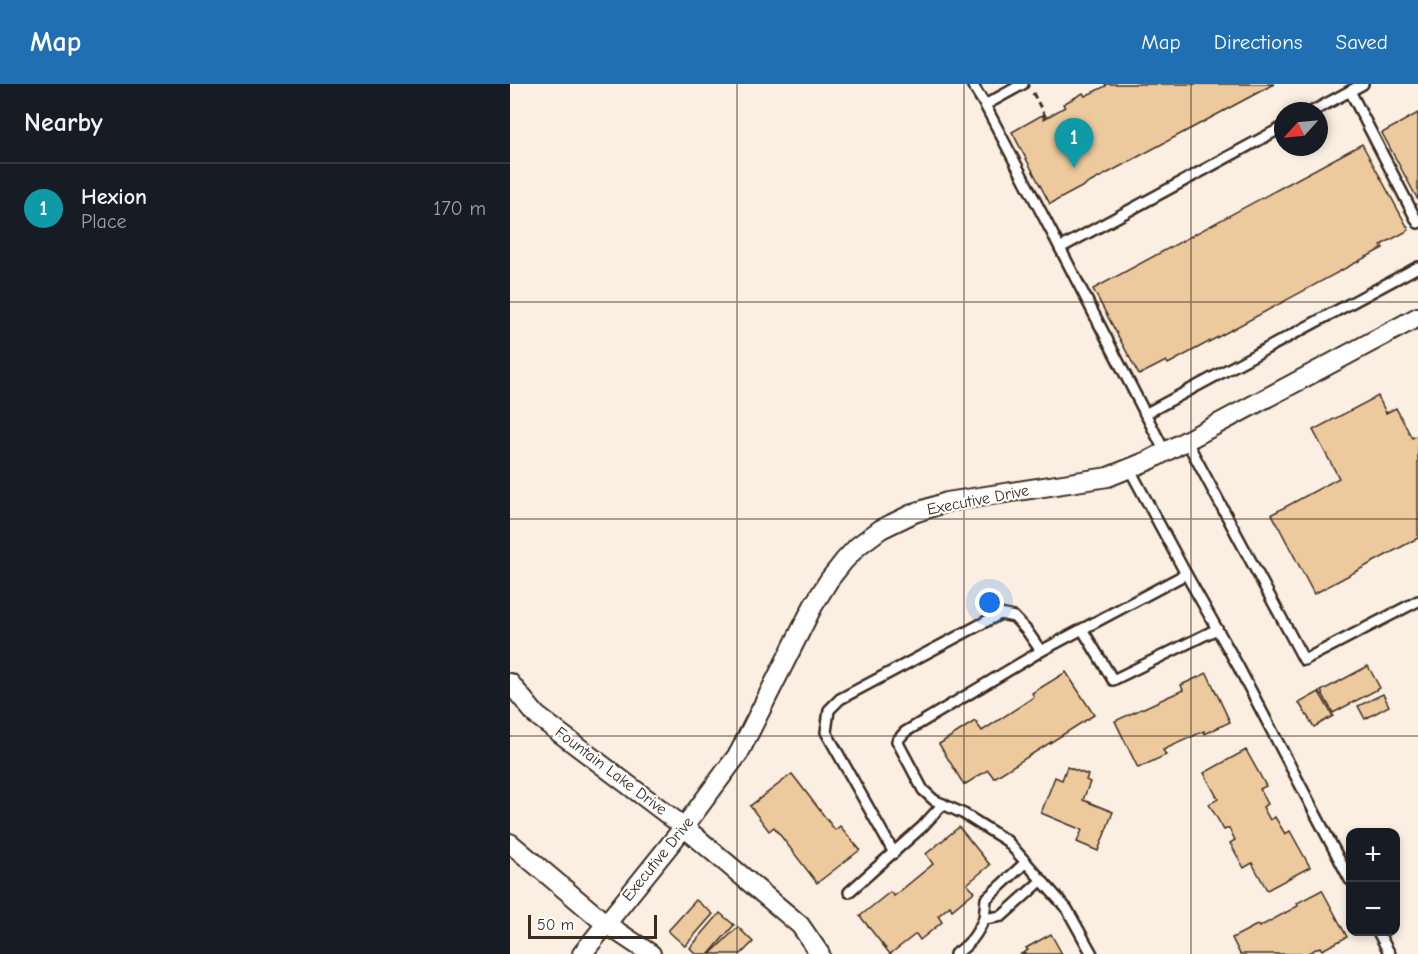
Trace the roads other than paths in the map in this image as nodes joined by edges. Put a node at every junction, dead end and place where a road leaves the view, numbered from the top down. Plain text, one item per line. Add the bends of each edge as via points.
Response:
1 (972, 84) edge
2 (1023, 84) edge
3 (1363, 84) edge
4 (1350, 91) junction
5 (1328, 103) edge
6 (985, 105) junction
7 (1274, 132) edge
8 (1418, 223) edge
9 (1060, 248) junction
10 (1418, 267) edge
11 (1417, 320) edge
12 (1145, 414) junction
13 (1186, 440) junction
14 (1165, 452) junction
15 (1129, 468) junction
16 (1186, 574) junction
17 (1418, 601) edge
18 (1082, 629) junction
19 (1217, 629) junction
20 (1041, 651) junction
21 (510, 683) edge
22 (943, 804) junction
23 (684, 827) junction
24 (510, 843) edge
25 (894, 853) junction
26 (1026, 862) junction
27 (1346, 872) edge
28 (1042, 880) junction
29 (849, 892) dead end
30 (984, 918) junction
31 (606, 924) junction
32 (1380, 936) edge
33 (1386, 953) edge
34 (582, 954) edge
35 (651, 954) edge
36 (819, 954) edge
37 (955, 954) edge
38 (1092, 954) edge

1 - 6 lane
2 - 6 lane
3 - 4 lane
4 - 5 lane
4 - 8 lane
6 - 9 lane
7 - 9 lane
9 - 12 lane
10 - 12 lane
11 - 13 street, Executive Drive
12 - 14 lane
13 - 14 street, Executive Drive
13 - 17 lane via 1304,660
14 - 15 street, Executive Drive
15 - 16 lane
15 - 23 street, Executive Drive via 1108,477 947,502 889,525 858,546 813,606 739,753
16 - 18 lane
16 - 19 lane
18 - 19 lane via 1113,680
18 - 20 lane
19 - 27 lane
20 - 22 lane via 904,732 897,741 923,790
20 - 25 lane via 1014,617 1000,614 840,699 829,710 826,732
21 - 23 street, Fountain Lake Drive via 536,715
22 - 25 lane
22 - 26 lane via 1007,841
23 - 31 street, Executive Drive
23 - 36 street, Fountain Lake Drive via 800,925
24 - 31 street
25 - 29 lane
26 - 28 lane
26 - 30 lane via 986,899
28 - 30 lane via 1002,916
28 - 38 lane via 1067,909
30 - 37 lane via 976,935
31 - 34 street, Executive Drive
31 - 35 street
32 - 33 lane

